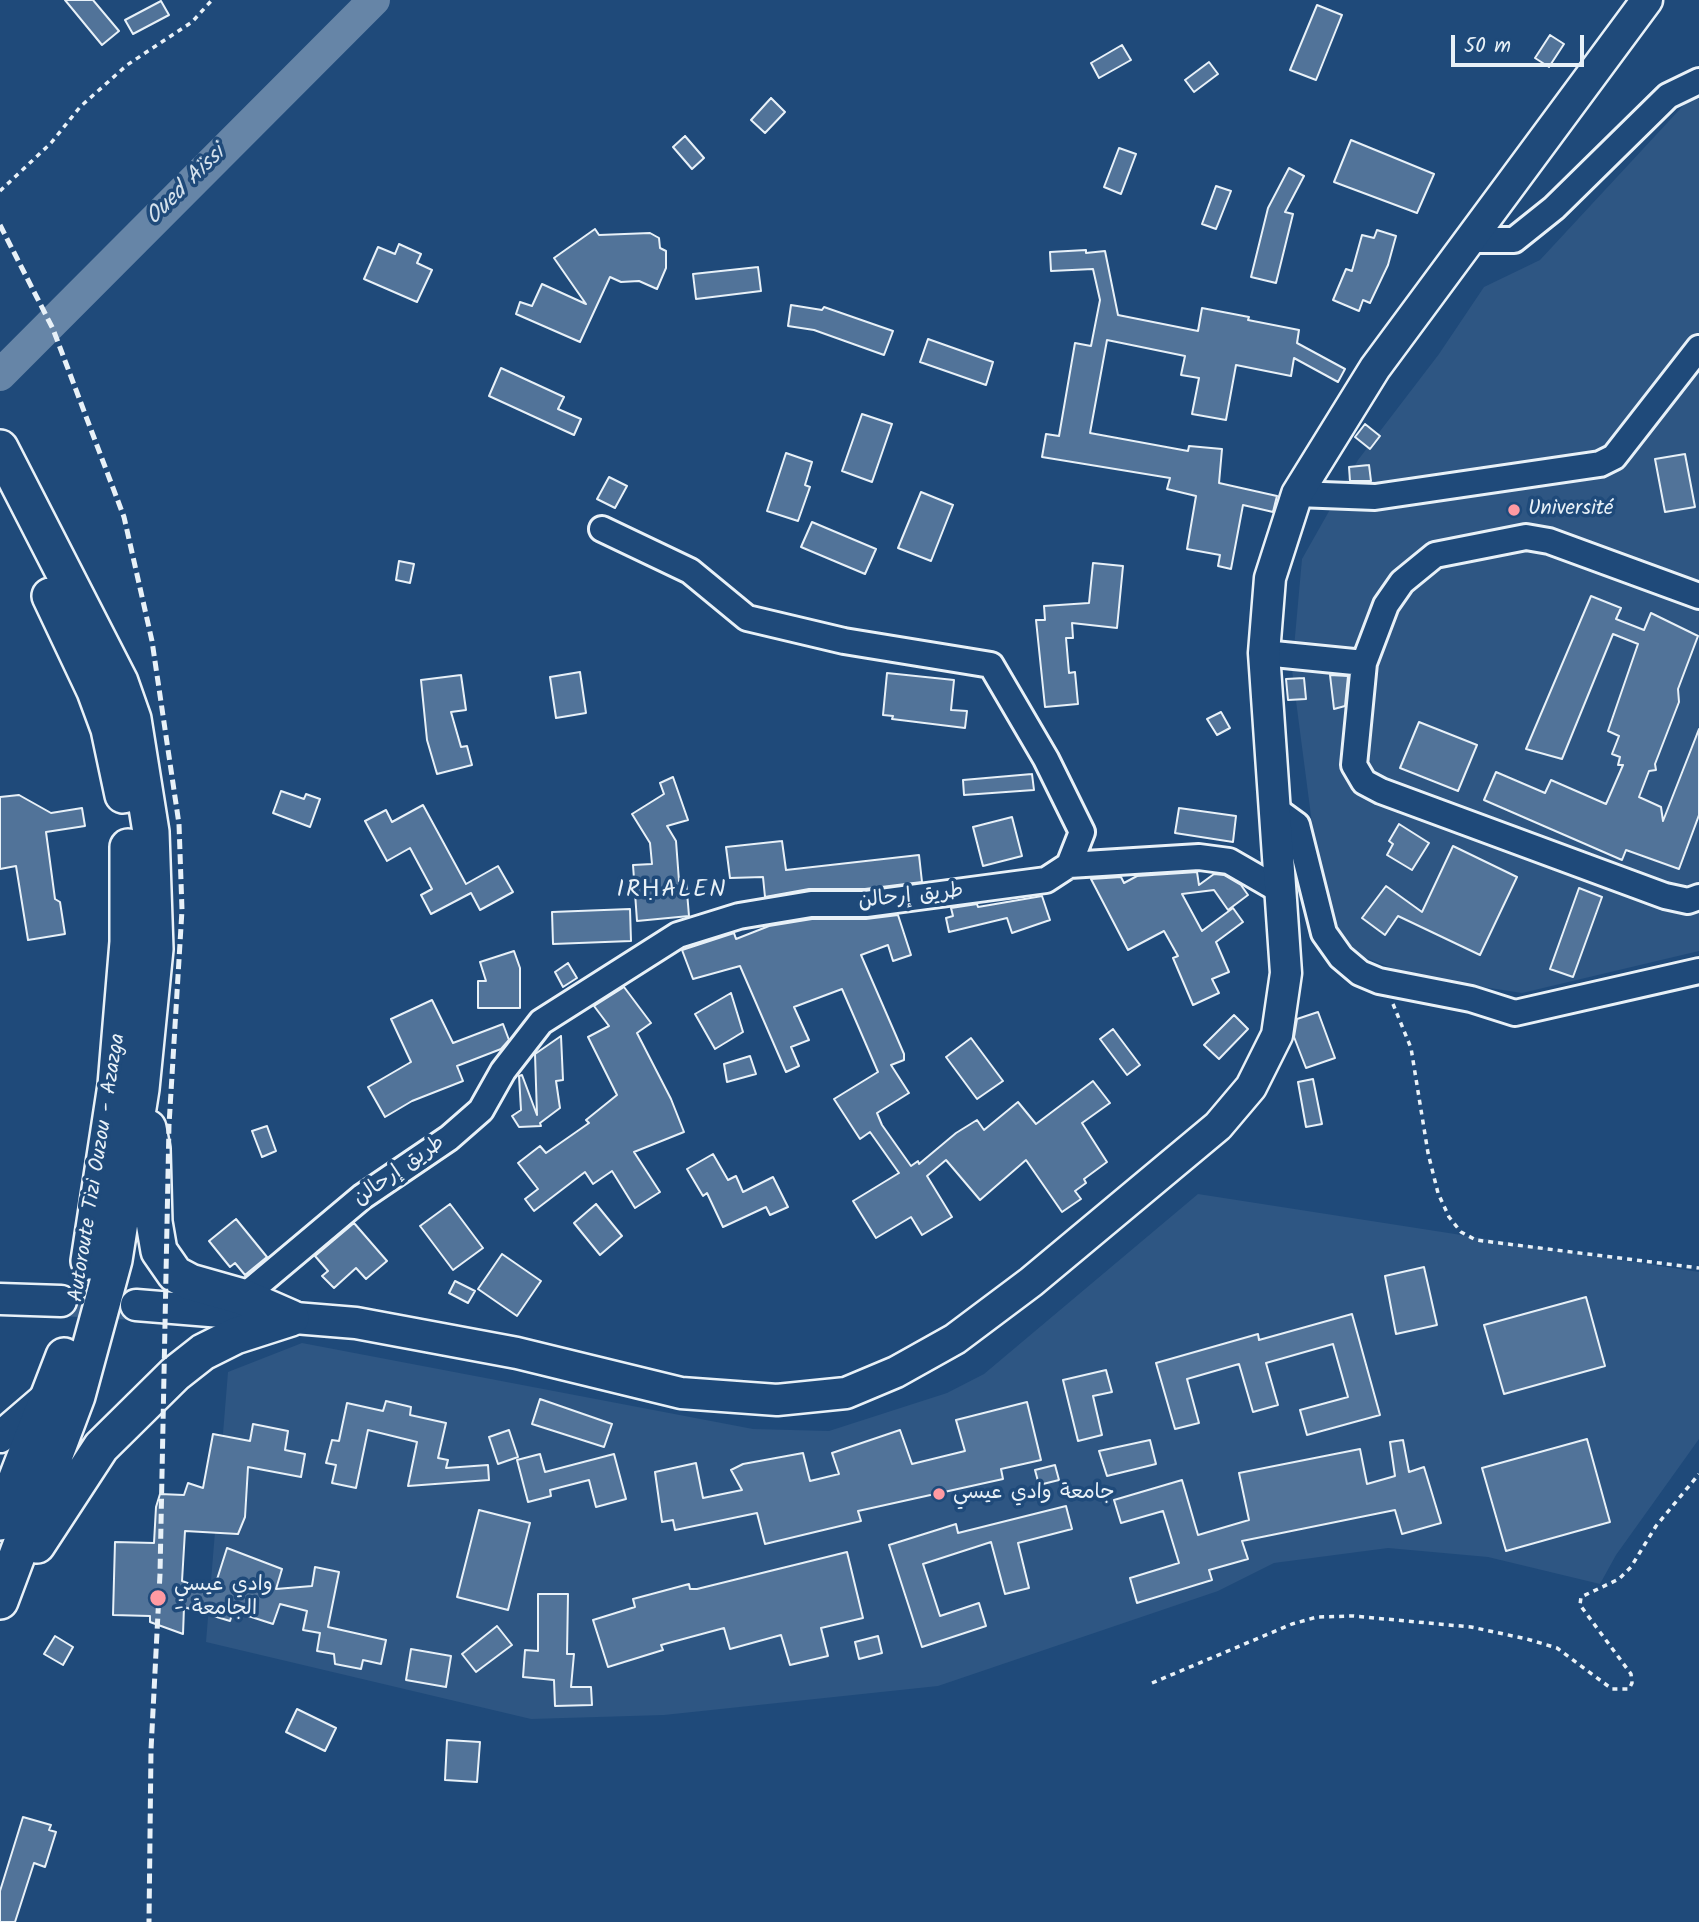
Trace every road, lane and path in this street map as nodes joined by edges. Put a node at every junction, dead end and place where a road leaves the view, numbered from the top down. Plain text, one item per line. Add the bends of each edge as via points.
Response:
1 (212, 0) edge
2 (1647, 0) edge
3 (1699, 80) edge
4 (0, 191) edge
5 (1472, 240) junction
6 (1699, 348) edge
7 (0, 448) edge
8 (1297, 494) junction
9 (11, 498) edge
10 (602, 529) dead end
11 (1699, 596) edge
12 (1264, 653) junction
13 (1364, 663) junction
14 (1275, 809) junction
15 (1069, 864) junction
16 (1281, 891) junction
17 (1699, 897) edge
18 (1699, 971) edge
19 (1379, 981) junction
20 (141, 1090) junction
21 (1699, 1268) edge
22 (243, 1297) junction
23 (0, 1299) edge
24 (61, 1301) tunnel mouth
25 (136, 1305) tunnel mouth
26 (291, 1318) junction
27 (52, 1392) junction
28 (0, 1437) edge
29 (1699, 1474) edge
30 (0, 1522) edge
31 (0, 1601) edge
32 (1152, 1683) dead end

1 - 4 path via 192,22 127,65 99,90
2 - 5 main road
3 - 5 street via 1668,96 1554,208 1514,240
5 - 8 main road via 1375,368
6 - 8 street via 1614,457 1600,464 1375,496
7 - 9 highway, Autoroute Tizi Ouzou - Azazga
8 - 12 main road via 1270,578
9 - 20 highway, Autoroute Tizi Ouzou - Azazga via 120,682 133,719 151,832 155,949
9 - 27 highway, Autoroute Tizi Ouzou - Azazga via 95,691 117,756 128,831 128,942 116,1085 89,1260 74,1328
10 - 15 street via 690,571 747,618 844,641 991,665 1082,832
11 - 13 street via 1549,541 1526,537 1448,552 1435,555 1402,582 1386,605
12 - 13 street
12 - 14 main road
13 - 17 street via 1354,765 1364,782 1665,895 1688,901
14 - 16 main road
14 - 19 street via 1297,825 1324,933 1341,957
15 - 16 street via 1199,857 1229,861
15 - 22 street, طريق إرحالن via 1046,880 1024,884 866,904 811,904 739,916 678,935 541,1022 503,1071 481,1110 449,1138 362,1197
16 - 26 main road via 1286,973 1277,1035 1251,1087 1218,1126 1031,1282 955,1339 896,1372 846,1393 777,1400 681,1393 517,1353 356,1324
18 - 19 street via 1516,1013
19 - 21 path via 1411,1048 1438,1193 1461,1232 1476,1240
20 - 22 highway via 152,1149 159,1251 175,1274
20 - 31 highway, Autoroute Tizi Ouzou - Azazga via 114,1260 76,1396
22 - 26 highway
23 - 24 main road
25 - 26 main road
26 - 31 highway via 203,1352 131,1414 101,1447
27 - 28 main road
27 - 30 highway, Autoroute Tizi Ouzou - Azazga
29 - 32 path via 1619,1579 1581,1597 1580,1605 1631,1674 1629,1689 1612,1689 1557,1648 1527,1639 1471,1628 1353,1616 1317,1617 1292,1624

